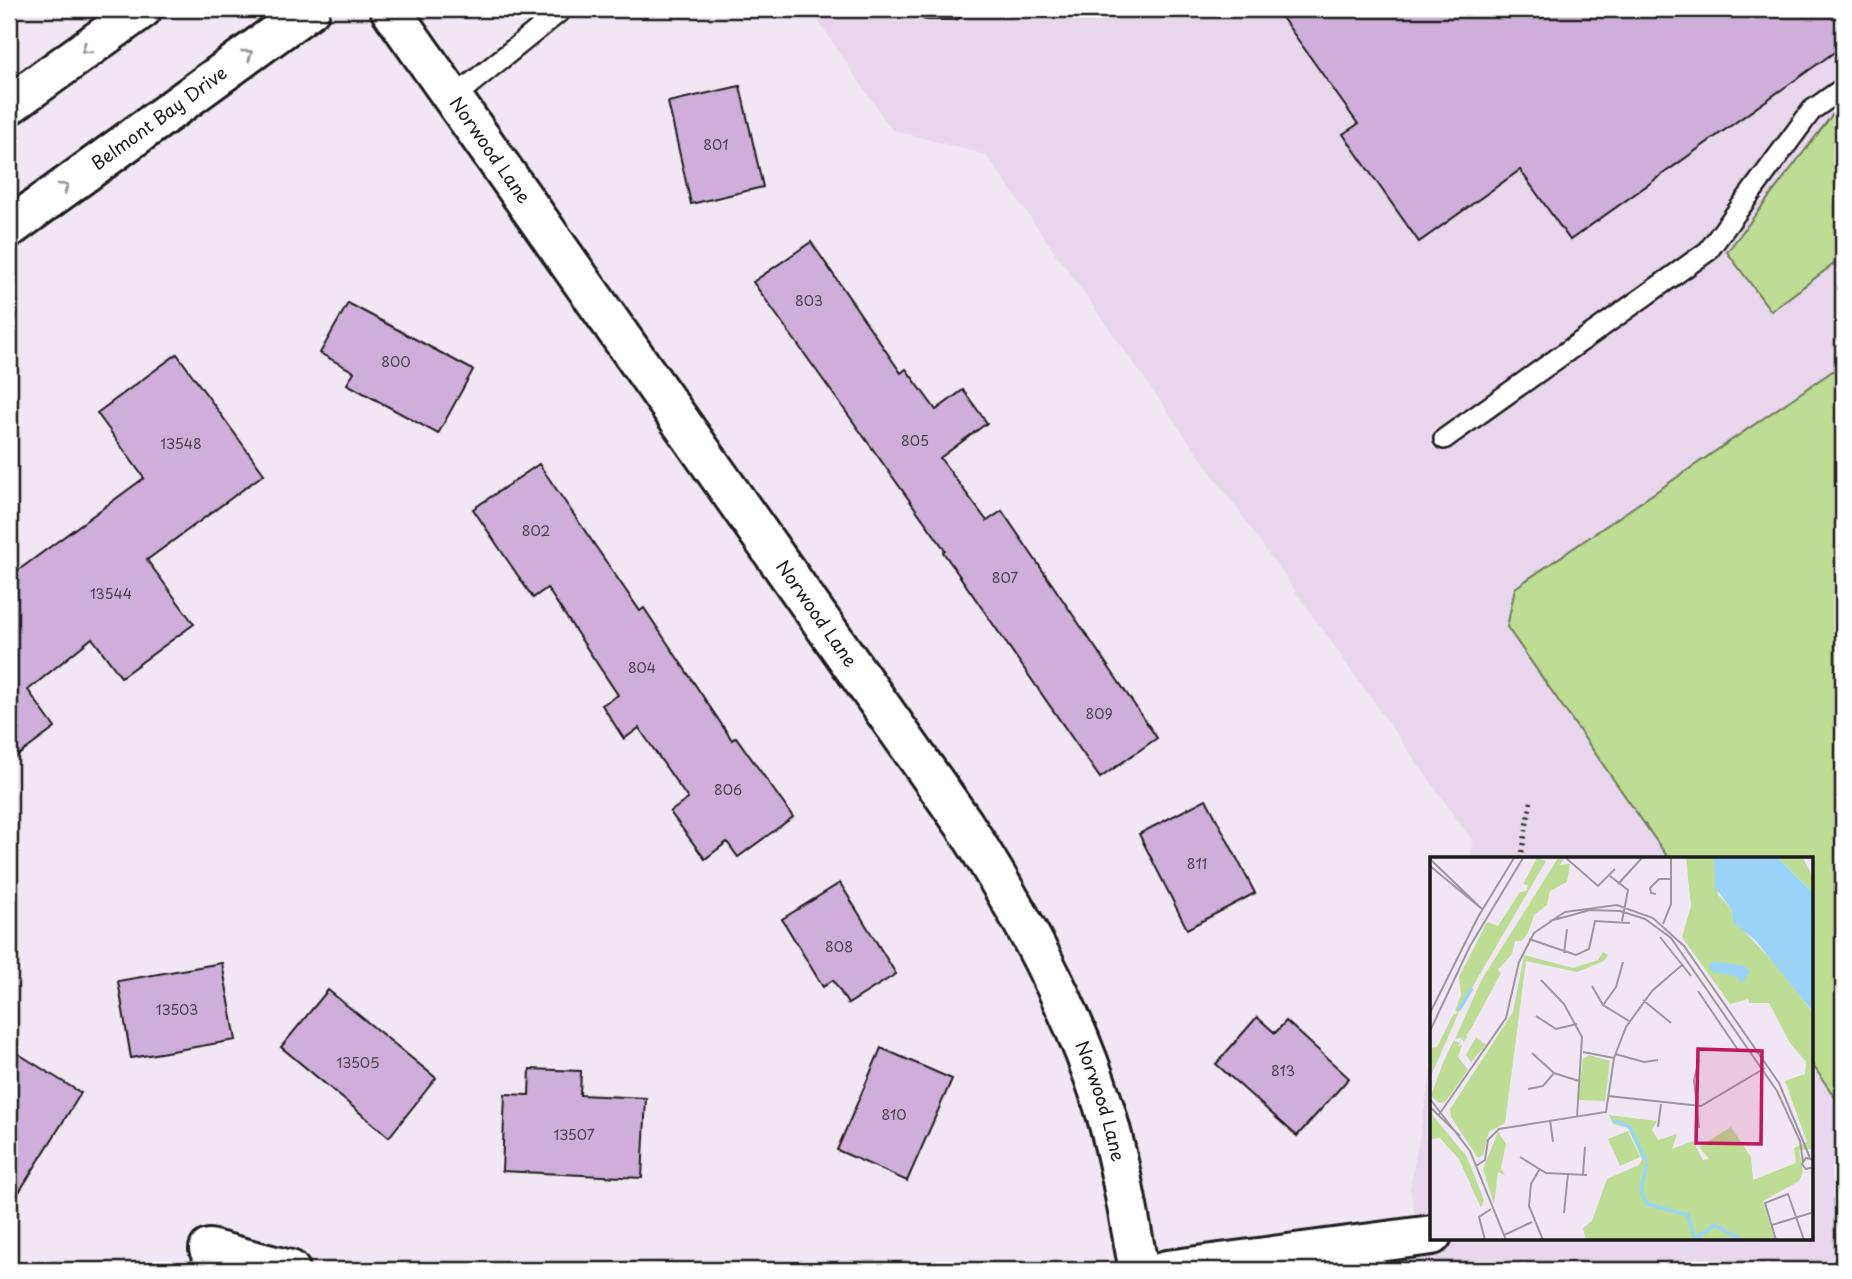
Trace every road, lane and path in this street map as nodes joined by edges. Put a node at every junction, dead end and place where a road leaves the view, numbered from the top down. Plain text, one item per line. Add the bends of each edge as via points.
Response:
1 (142, 9) edge
2 (310, 9) edge
3 (390, 9) edge
4 (563, 9) edge
5 (928, 9) edge
6 (953, 9) edge
7 (1843, 88) edge
8 (453, 98) junction
9 (9, 104) edge
10 (9, 228) edge
11 (1444, 439) dead end
12 (1531, 801) dead end
13 (1521, 857) edge
14 (1430, 1235) edge
15 (209, 1248) dead end
16 (290, 1270) edge
17 (1139, 1270) edge
18 (1167, 1270) edge

1 -> 9 street
10 -> 2 street, Belmont Bay Drive
3 - 8 street, Norwood Lane
4 - 8 lane
5 - 6 lane
7 - 11 lane via 1812,110 1708,251
8 - 17 street, Norwood Lane via 964,824 1007,892 1065,1005 1103,1105
12 - 13 path
14 - 18 street
15 - 16 street

